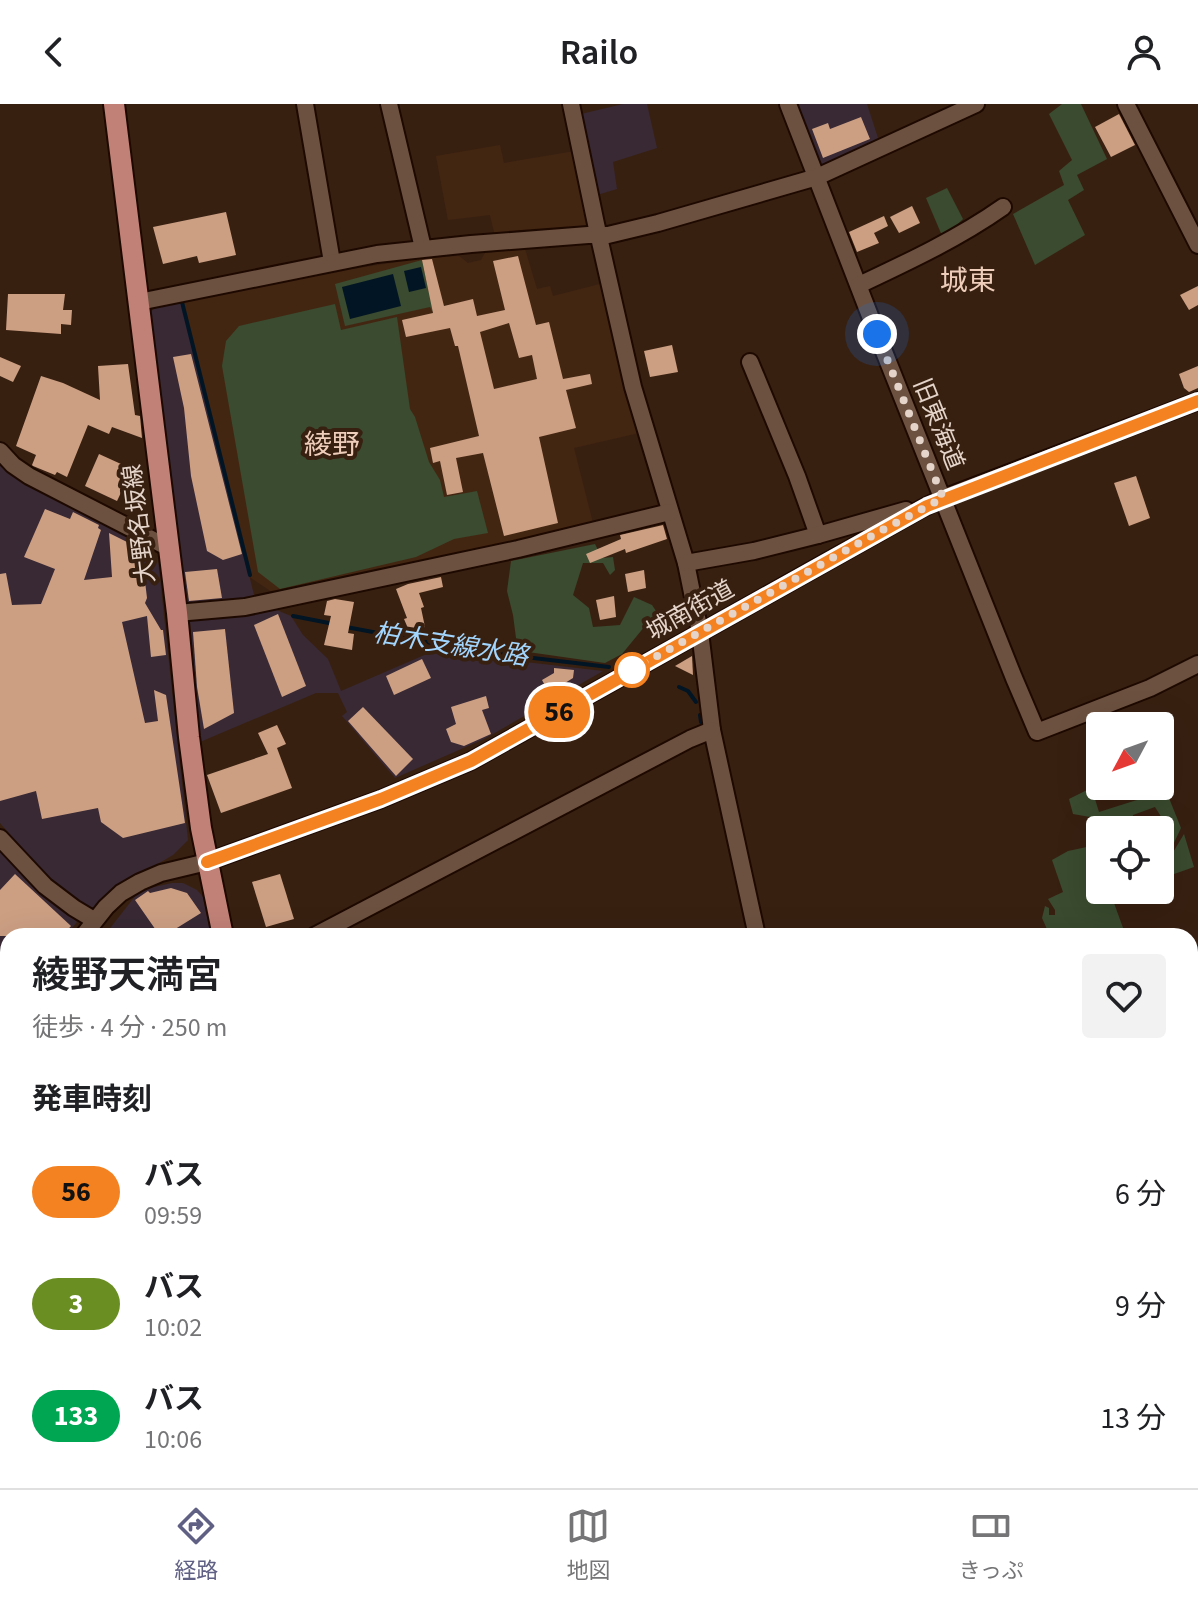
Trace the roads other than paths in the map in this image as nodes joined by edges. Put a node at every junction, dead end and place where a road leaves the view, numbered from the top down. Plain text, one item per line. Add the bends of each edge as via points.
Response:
1 (114, 104) edge
2 (305, 104) edge
3 (389, 104) edge
4 (571, 104) edge
5 (788, 104) edge
6 (976, 104) edge
7 (1126, 104) edge
8 (817, 177) junction
9 (1003, 207) dead end
10 (598, 235) junction
11 (1198, 245) edge
12 (423, 248) junction
13 (332, 262) junction
14 (859, 285) junction
15 (139, 302) junction
16 (750, 362) dead end
17 (1198, 401) edge
18 (0, 451) edge
19 (943, 498) junction
20 (921, 509) junction
21 (670, 512) junction
22 (818, 535) junction
23 (167, 547) junction
24 (686, 563) junction
25 (177, 613) junction
26 (700, 632) junction
27 (1198, 664) edge
28 (712, 730) junction
29 (0, 838) edge
30 (207, 862) junction
31 (94, 920) junction
32 (88, 928) edge
33 (221, 928) edge
34 (329, 928) edge
35 (755, 928) edge

1 - 15 main road, 大野名坂線
2 - 13 street
3 - 12 street
4 - 10 street
5 - 8 street, 旧東海道
6 - 8 street
7 - 11 street
8 - 10 street
8 - 14 street, 旧東海道
9 - 14 street
10 - 12 street
10 - 21 street via 633,387
12 - 13 street
13 - 15 street
14 - 19 street, 旧東海道
15 - 23 main road, 大野名坂線
16 - 22 street
17 - 19 street, 城南街道
18 - 23 street via 29,476
19 - 20 street, 城南街道
19 - 27 street, 旧東海道 via 1037,732
20 - 22 street
20 - 26 street, 城南街道
21 - 24 street
21 - 25 street via 245,607
22 - 24 street
23 - 25 main road, 大野名坂線
24 - 26 street
25 - 30 main road, 大野名坂線
26 - 28 street
26 - 30 street, 城南街道 via 471,761
28 - 34 street
28 - 35 street
29 - 31 street via 45,886
30 - 31 street, 城南街道 via 140,882
30 - 33 main road, 大野名坂線
31 - 32 street, 城南街道

